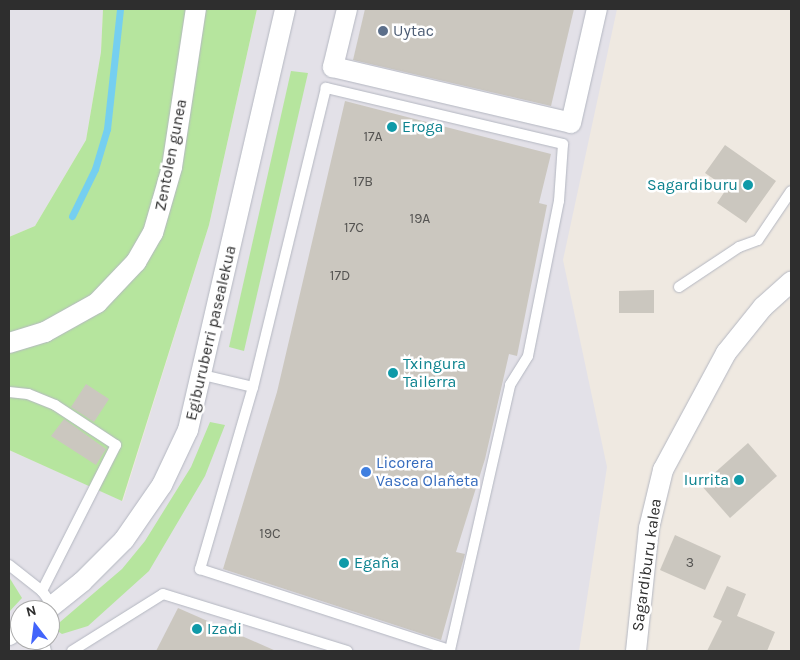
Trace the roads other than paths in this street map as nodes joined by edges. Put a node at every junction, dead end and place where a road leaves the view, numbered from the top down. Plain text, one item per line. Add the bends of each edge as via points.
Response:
1 (196, 9) edge
2 (285, 9) edge
3 (347, 9) edge
4 (597, 9) edge
5 (791, 191) edge
6 (791, 282) edge
7 (679, 287) dead end
8 (9, 343) edge
9 (203, 374) junction
10 (253, 387) junction
11 (9, 392) edge
12 (9, 565) edge
13 (45, 600) edge
14 (48, 600) edge
15 (50, 600) edge
16 (72, 651) edge
17 (347, 651) edge
18 (636, 651) edge

1 - 8 street, Zentolen gunea via 172,167 152,233 136,262 97,303 45,332
2 - 9 street, Egiburuberri pasealekua
3 - 4 street via 332,67 571,123
5 - 7 lane via 758,240 739,247
6 - 18 street, Sagardiburu kalea via 763,307 726,353 663,470 650,528
9 - 10 lane
9 - 15 street, Egiburuberri pasealekua via 185,438 140,520 106,560
10 - 10 lane via 200,569 450,650 510,385 528,356 559,201 563,144 326,88
11 - 14 lane via 28,394 56,404 116,445
12 - 13 lane
16 - 17 lane via 163,594

